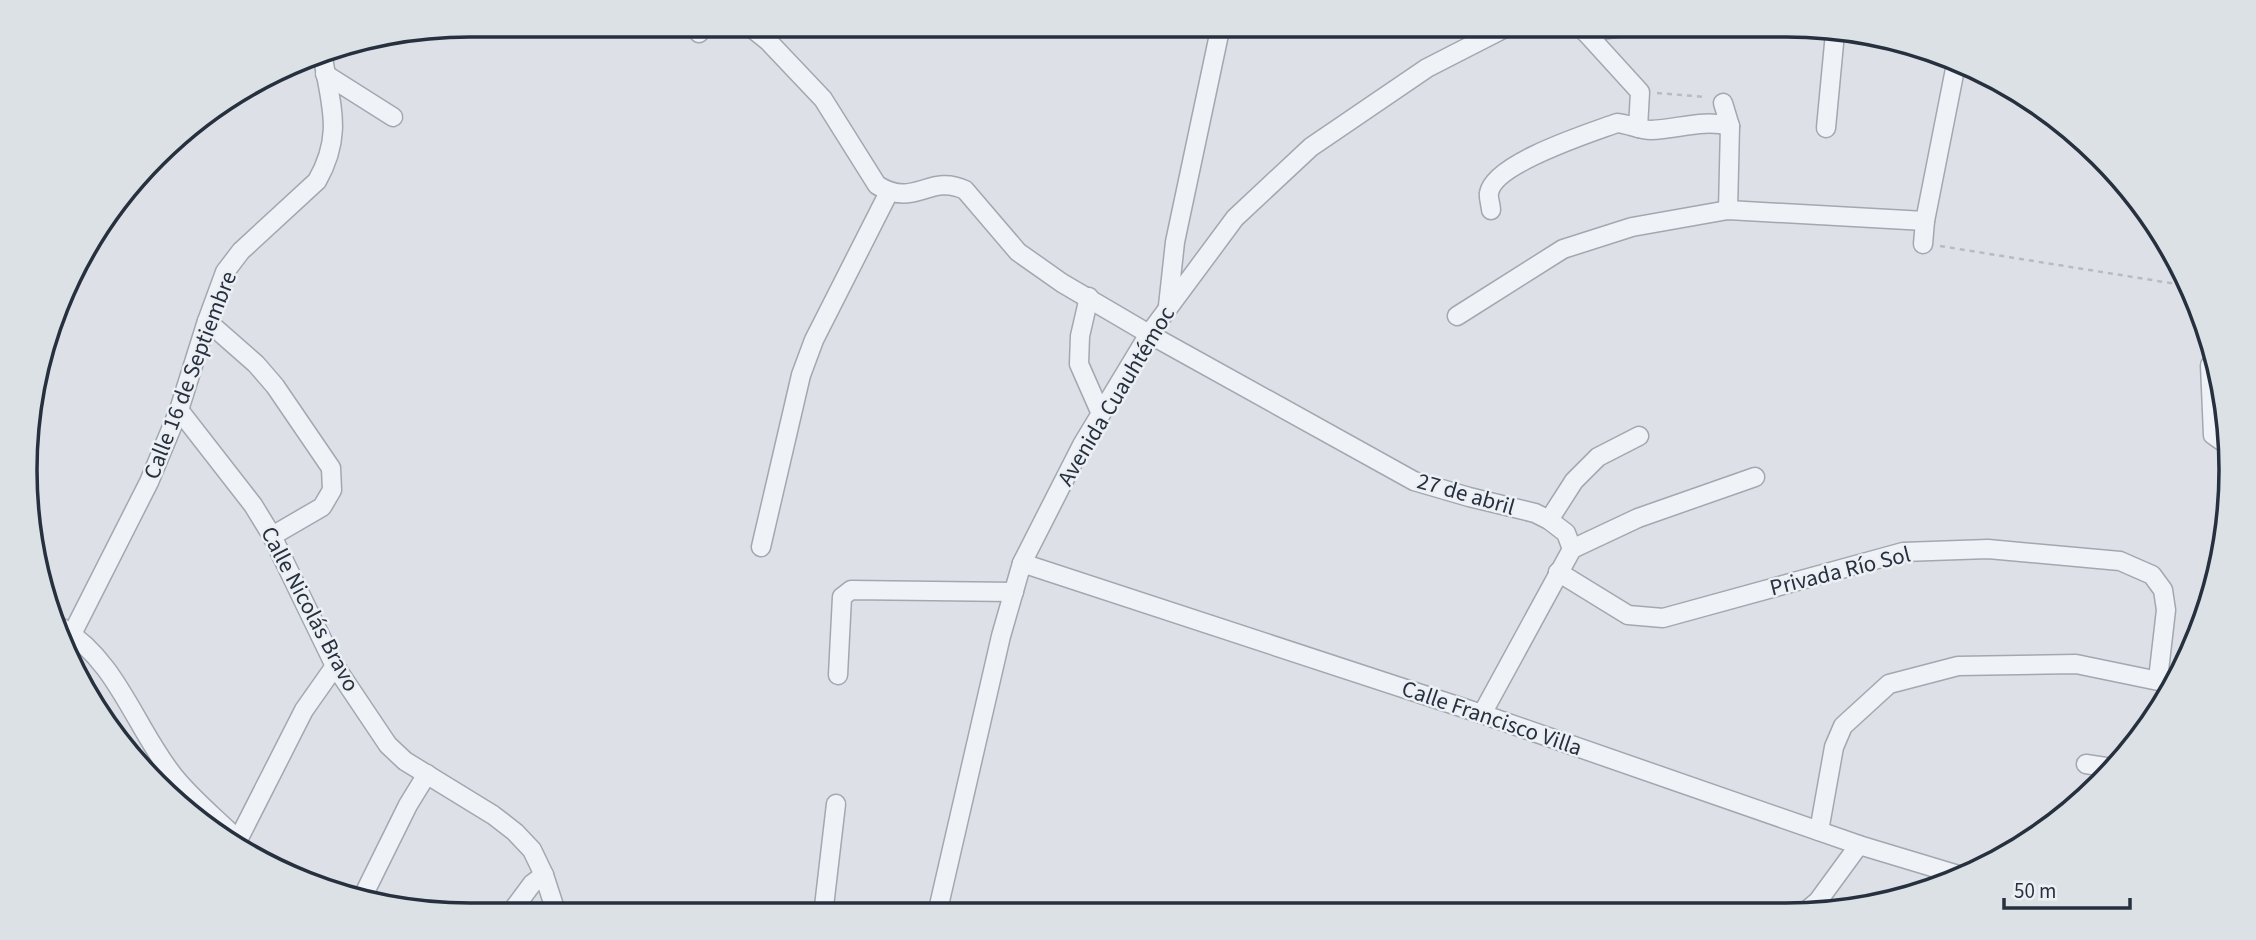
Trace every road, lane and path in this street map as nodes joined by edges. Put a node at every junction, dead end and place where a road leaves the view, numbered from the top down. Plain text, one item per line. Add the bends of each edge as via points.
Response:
1 (761, 37) edge
2 (1219, 37) edge
3 (1486, 37) edge
4 (1590, 37) edge
5 (1834, 39) edge
6 (324, 63) edge
7 (1955, 71) edge
8 (325, 74) junction
9 (1640, 92) junction
10 (1723, 103) joint
11 (393, 117) dead end
12 (1730, 126) junction
13 (1638, 128) junction
14 (1826, 128) dead end
15 (889, 192) junction
16 (1491, 209) dead end
17 (1728, 210) junction
18 (1925, 221) junction
19 (1923, 244) joint
20 (2178, 284) edge
21 (1088, 297) junction
22 (1167, 308) junction
23 (1458, 316) dead end
24 (207, 321) junction
25 (1149, 334) junction
26 (2211, 384) edge
27 (179, 410) junction
28 (1101, 414) junction
29 (1639, 436) dead end
30 (2218, 438) edge
31 (1755, 477) dead end
32 (1549, 520) junction
33 (272, 536) junction
34 (761, 547) dead end
35 (1572, 549) junction
36 (1022, 563) junction
37 (1558, 572) junction
38 (1014, 592) junction
39 (69, 633) edge
40 (70, 637) edge
41 (335, 666) junction
42 (838, 675) dead end
43 (2165, 680) edge
44 (2165, 681) edge
45 (1482, 714) junction
46 (2086, 764) dead end
47 (2102, 766) edge
48 (427, 774) junction
49 (836, 804) dead end
50 (221, 824) edge
51 (1819, 831) junction
52 (240, 837) edge
53 (1859, 845) junction
54 (1948, 872) edge
55 (544, 875) junction
56 (366, 890) edge
57 (1817, 902) edge
58 (518, 903) edge
59 (553, 903) edge
60 (824, 903) edge
61 (940, 903) edge

1 - 15 street via 824,99 877,185
2 - 22 street via 1175,242
3 - 22 street, Avenida Cuauhtémoc via 1427,68 1311,146 1236,218
4 - 9 street
5 - 14 street
6 - 8 street, Calle 16 de Septiembre
7 - 18 street
8 - 11 street
8 - 24 street, Calle 16 de Septiembre via 335,130 325,167 317,181 225,272
9 - 10 path via 1712,97
9 - 13 street
10 - 12 street
12 - 13 street via 1715,122
12 - 17 street
13 - 16 street via 1617,123 1516,164 1495,181 1489,193
15 - 21 street, 27 de abril via 911,195 935,185 953,184 965,190 1018,252
15 - 34 street via 801,375
17 - 18 street
17 - 23 street via 1632,227 1563,249
18 - 19 street
19 - 20 path
21 - 25 street, 27 de abril
21 - 28 street via 1079,364
22 - 25 street, Avenida Cuauhtémoc
24 - 27 street, Calle 16 de Septiembre
24 - 33 street via 275,386 331,468 332,490 322,507
25 - 28 street, Avenida Cuauhtémoc
25 - 32 street, 27 de abril via 1414,481
26 - 30 street via 2213,435
27 - 33 street, Calle Nicolás Bravo
27 - 39 street, Calle 16 de Septiembre via 149,482
28 - 36 street, Avenida Cuauhtémoc
29 - 32 street via 1598,457 1574,481
31 - 35 street via 1650,513
32 - 35 street via 1566,533
33 - 41 street, Calle Nicolás Bravo
35 - 37 street
36 - 38 street, Avenida Cuauhtémoc
36 - 45 street, Calle Francisco Villa
37 - 43 street, Privada Río Sol via 1628,615 1663,618 1903,552 1988,549 2120,561 2152,575 2163,590
37 - 45 street
38 - 42 street via 851,590 842,597
38 - 61 street, Avenida Cuauhtémoc
40 - 50 street via 105,667 173,775
41 - 48 street, Calle Nicolás Bravo via 388,745
41 - 52 street via 304,710
44 - 51 street via 2076,664 1958,666 1889,684 1843,726 1834,747
45 - 51 street, Calle Francisco Villa
46 - 47 street
48 - 55 street, Calle Nicolás Bravo via 514,832 532,850
48 - 56 street
49 - 60 street
51 - 53 street, Calle Francisco Villa
53 - 54 street, Calle Francisco Villa
53 - 57 street
55 - 58 street
55 - 59 street, Calle Nicolás Bravo

